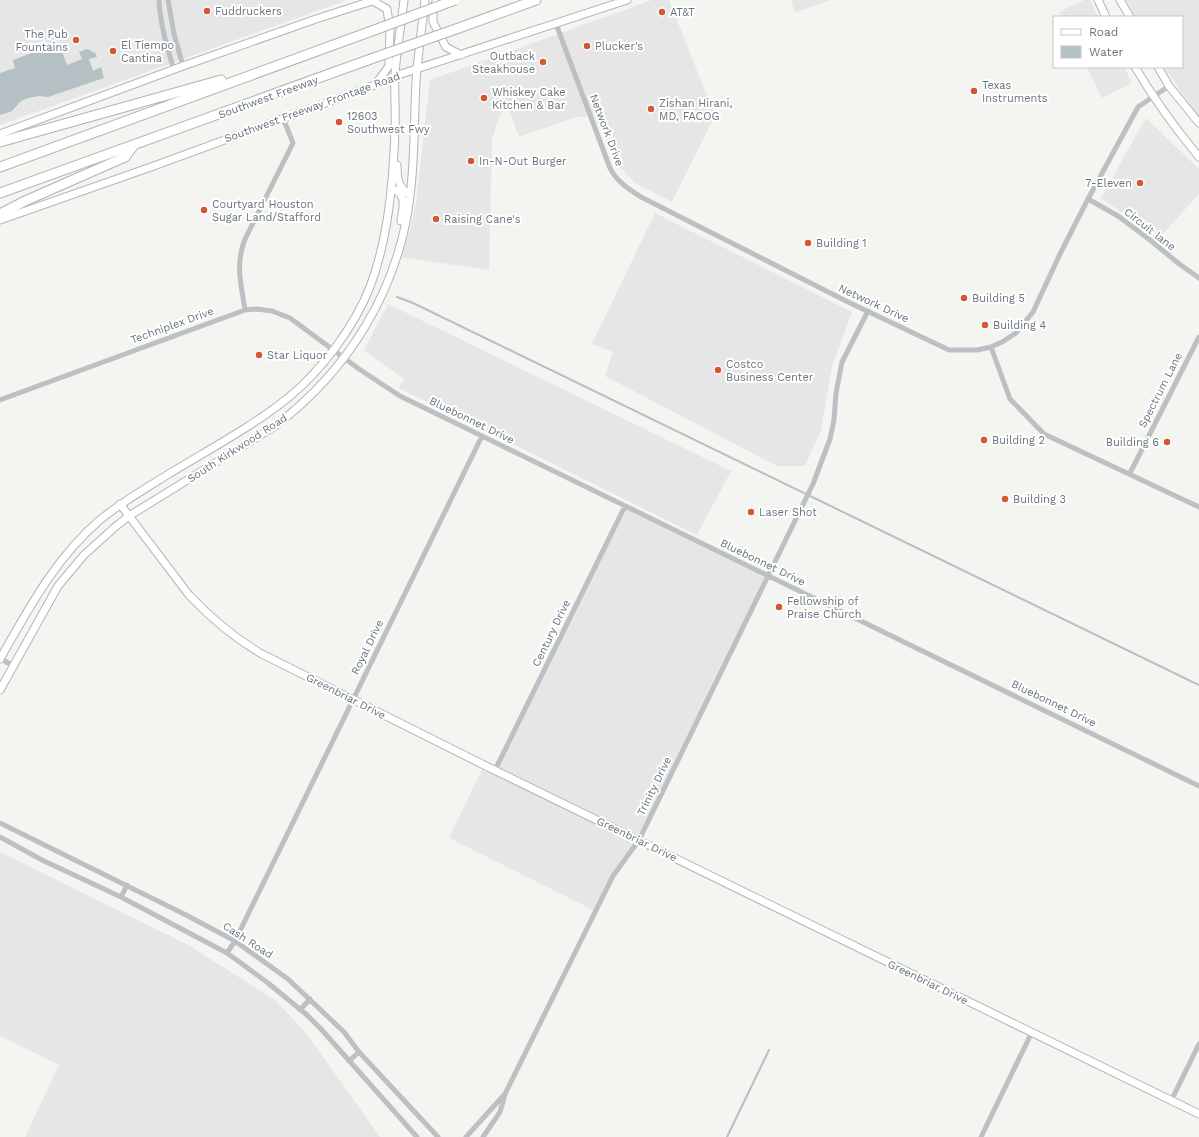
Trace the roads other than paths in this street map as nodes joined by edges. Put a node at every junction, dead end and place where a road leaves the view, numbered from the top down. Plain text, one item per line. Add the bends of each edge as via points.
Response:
1 (159, 0) edge
2 (168, 0) edge
3 (374, 0) edge
4 (404, 0) edge
5 (425, 0) edge
6 (437, 0) edge
7 (455, 0) edge
8 (536, 0) edge
9 (627, 0) edge
10 (1098, 0) edge
11 (1120, 0) edge
12 (1106, 16) edge
13 (1129, 16) edge
14 (556, 24) junction
15 (461, 55) junction
16 (184, 66) junction
17 (269, 68) junction
18 (1136, 68) edge
19 (1159, 68) edge
20 (417, 69) junction
21 (174, 70) junction
22 (395, 76) junction
23 (375, 85) junction
24 (1169, 86) junction
25 (1153, 98) junction
26 (283, 118) junction
27 (1199, 123) edge
28 (0, 134) edge
29 (0, 142) edge
30 (134, 145) junction
31 (394, 154) junction
32 (1199, 157) edge
33 (0, 167) edge
34 (391, 188) junction
35 (0, 193) edge
36 (410, 196) junction
37 (1088, 198) junction
38 (0, 214) edge
39 (0, 220) edge
40 (405, 227) junction
41 (1199, 278) edge
42 (245, 310) junction
43 (868, 311) junction
44 (1199, 337) edge
45 (992, 347) junction
46 (333, 350) junction
47 (344, 358) junction
48 (289, 397) junction
49 (0, 400) edge
50 (298, 407) junction
51 (234, 434) junction
52 (482, 436) junction
53 (242, 446) junction
54 (1130, 474) junction
55 (120, 504) junction
56 (625, 506) junction
57 (1199, 507) edge
58 (129, 516) junction
59 (768, 576) junction
60 (48, 578) junction
61 (58, 586) junction
62 (0, 658) edge
63 (13, 666) junction
64 (0, 690) edge
65 (353, 700) junction
66 (495, 770) junction
67 (1199, 786) edge
68 (0, 823) edge
69 (0, 837) edge
70 (639, 840) junction
71 (126, 885) junction
72 (121, 897) junction
73 (235, 940) junction
74 (227, 953) junction
75 (310, 999) junction
76 (300, 1010) junction
77 (1032, 1032) junction
78 (1199, 1044) edge
79 (359, 1052) junction
80 (349, 1061) junction
81 (505, 1094) junction
82 (1171, 1101) junction
83 (1199, 1114) edge
84 (417, 1137) edge
85 (438, 1137) edge
86 (466, 1137) edge
87 (483, 1137) edge
88 (981, 1137) edge

1 - 21 street via 164,37
2 - 16 street via 174,34
3 - 16 main road
3 - 23 main road via 387,9 390,30 389,66
4 - 22 main road, South Kirkwood Road
5 - 20 main road, South Kirkwood Road
6 - 15 main road via 433,8 433,22 446,47
7 - 17 highway, bridge
8 - 30 highway, Southwest Freeway, bridge
9 - 14 main road, Southwest Freeway Frontage Road
10 - 12 main road
11 - 13 main road
14 - 15 main road, Southwest Freeway Frontage Road
14 - 43 street, Network Drive via 610,168 626,188 641,198
15 - 20 main road, Southwest Freeway Frontage Road
16 - 21 main road
17 - 29 highway
17 - 33 highway
18 - 25 main road
19 - 24 main road
20 - 22 main road, Southwest Freeway Frontage Road
20 - 36 main road, South Kirkwood Road
21 - 28 main road
22 - 23 main road, Southwest Freeway Frontage Road
22 - 31 main road, South Kirkwood Road
23 - 26 main road, Southwest Freeway Frontage Road
24 - 25 street, Network Drive
24 - 27 main road
25 - 32 main road
25 - 37 street, Network Drive via 1138,107
26 - 39 main road, Southwest Freeway Frontage Road
26 - 42 street via 293,144 240,252 239,264
30 - 35 highway, Southwest Freeway
30 - 38 highway via 125,157
31 - 34 main road, South Kirkwood Road
31 - 36 main road via 399,184
34 - 40 main road via 398,191 403,199 401,221
34 - 46 main road, South Kirkwood Road via 386,231 376,269 361,306
36 - 40 main road, South Kirkwood Road
37 - 41 street, Circuit lane via 1118,216
37 - 45 street, Network Drive via 1033,312 1016,333
40 - 47 main road, South Kirkwood Road via 384,293 360,337
42 - 46 street, Techniplex Drive via 266,310 281,314 298,323
42 - 49 street, Techniplex Drive
43 - 45 street, Network Drive via 949,350
43 - 59 street, Trinity Drive via 842,362 830,438 813,484
44 - 54 street, Spectrum Lane
45 - 54 street via 1010,399 1044,434
46 - 47 street, Techniplex Drive
46 - 48 main road, South Kirkwood Road
47 - 50 main road, South Kirkwood Road
47 - 52 street, Bluebonnet Drive via 394,392
48 - 50 main road
48 - 51 main road, South Kirkwood Road
50 - 53 main road, South Kirkwood Road via 275,426
51 - 53 main road
51 - 55 main road, South Kirkwood Road
52 - 56 street, Bluebonnet Drive
52 - 65 street, Royal Drive
53 - 58 main road, South Kirkwood Road
54 - 57 street
55 - 58 main road, Greenbriar Drive
55 - 60 main road, South Kirkwood Road via 79,539
56 - 59 street, Bluebonnet Drive
56 - 66 street, Century Drive
58 - 61 main road, South Kirkwood Road via 84,555
58 - 65 main road, Greenbriar Drive via 189,595 228,631 262,654
59 - 67 street, Bluebonnet Drive
59 - 70 street, Trinity Drive
60 - 61 main road
60 - 62 main road, South Kirkwood Road
61 - 63 main road, South Kirkwood Road
62 - 63 street
63 - 64 main road, South Kirkwood Road
65 - 66 main road, Greenbriar Drive
65 - 73 street, Royal Drive
66 - 70 main road, Greenbriar Drive
68 - 71 street, Cash Road
69 - 72 street, Cash Road
70 - 77 main road, Greenbriar Drive
70 - 81 street, Trinity Drive via 613,876
71 - 72 street
71 - 73 street, Cash Road
72 - 74 street, Cash Road
73 - 74 street, Royal Drive
73 - 75 street, Cash Road via 288,979
74 - 76 street, Cash Road
75 - 76 street
75 - 79 street, Cash Road via 344,1032
76 - 80 street, Cash Road
77 - 82 main road, Greenbriar Drive
77 - 88 street
78 - 82 street
79 - 80 street
79 - 85 street, Cash Road
80 - 84 street, Cash Road
81 - 86 street, Trinity Drive
81 - 87 street, Trinity Drive via 500,1112
82 - 83 main road, Greenbriar Drive

